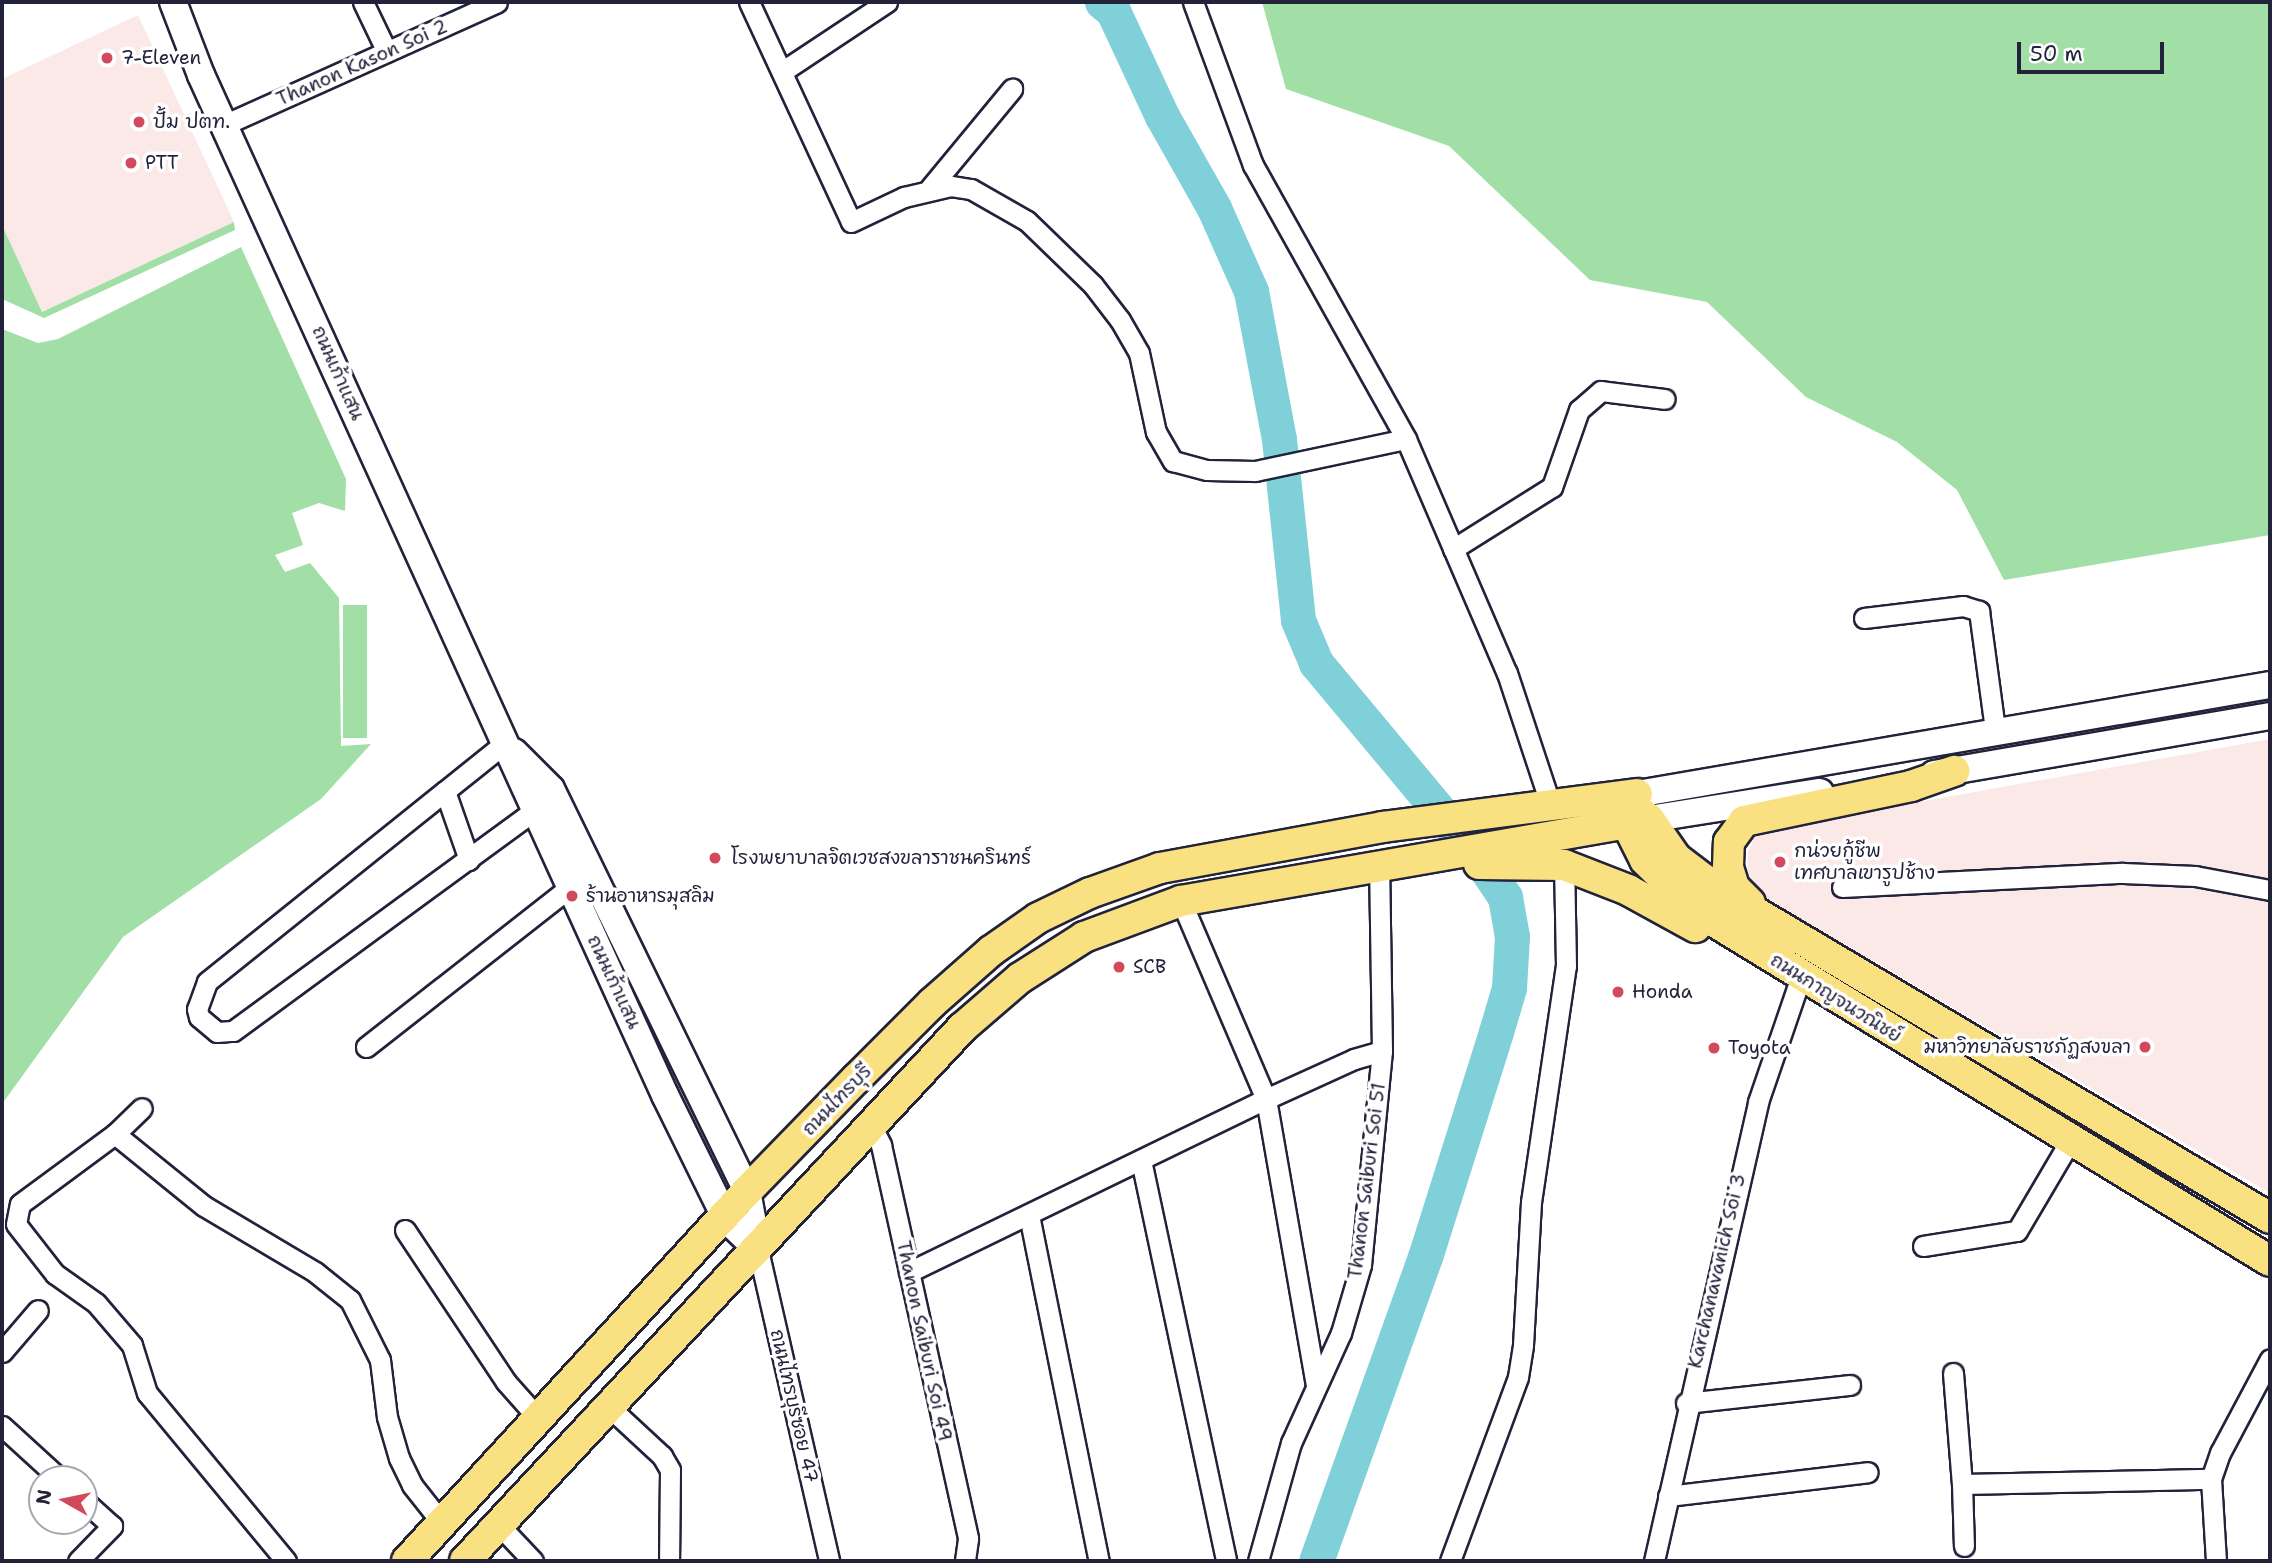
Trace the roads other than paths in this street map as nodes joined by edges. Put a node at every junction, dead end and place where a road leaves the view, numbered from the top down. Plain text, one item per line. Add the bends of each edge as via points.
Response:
1 (173, 2) edge
2 (363, 2) edge
3 (498, 2) edge
4 (749, 2) edge
5 (887, 2) edge
6 (1193, 2) edge
7 (387, 51) junction
8 (783, 71) junction
9 (1012, 89) dead end
10 (226, 124) junction
11 (930, 188) junction
12 (1665, 399) dead end
13 (1406, 439) junction
14 (1453, 549) junction
15 (1864, 618) dead end
16 (2270, 685) edge
17 (2270, 716) edge
18 (1995, 730) junction
19 (505, 743) junction
20 (1954, 771) junction
21 (445, 791) junction
22 (1540, 807) junction
23 (1635, 810) junction
24 (534, 811) junction
25 (1520, 851) junction
26 (469, 860) junction
27 (1564, 865) junction
28 (1384, 867) junction
29 (570, 887) junction
30 (1842, 887) dead end
31 (2270, 890) edge
32 (1181, 901) junction
33 (1777, 924) junction
34 (1798, 985) junction
35 (1871, 1021) junction
36 (366, 1047) dead end
37 (1382, 1051) junction
38 (1266, 1099) junction
39 (142, 1108) dead end
40 (870, 1123) junction
41 (116, 1134) junction
42 (2070, 1141) junction
43 (1141, 1160) junction
44 (747, 1191) junction
45 (1029, 1215) junction
46 (2270, 1218) edge
47 (726, 1219) junction
48 (405, 1230) dead end
49 (1923, 1246) dead end
50 (758, 1250) junction
51 (2270, 1261) edge
52 (909, 1272) junction
53 (38, 1310) dead end
54 (2, 1352) edge
55 (2270, 1359) edge
56 (1953, 1373) dead end
57 (1850, 1385) dead end
58 (1316, 1386) junction
59 (1686, 1403) junction
60 (608, 1406) junction
61 (539, 1419) junction
62 (2, 1426) edge
63 (45, 1465) edge
64 (1868, 1472) dead end
65 (2211, 1479) junction
66 (1962, 1484) junction
67 (1668, 1496) junction
68 (98, 1513) edge
69 (442, 1523) junction
70 (498, 1524) junction
71 (1964, 1546) dead end
72 (78, 1561) edge
73 (286, 1561) edge
74 (407, 1561) edge
75 (465, 1561) edge
76 (533, 1561) edge
77 (669, 1561) edge
78 (829, 1561) edge
79 (965, 1561) edge
80 (1099, 1561) edge
81 (1226, 1561) edge
82 (1258, 1561) edge
83 (1450, 1561) edge
84 (1654, 1561) edge
85 (2216, 1561) edge

1 - 10 main road, ถนนเก้าแสน
2 - 7 street
3 - 7 street, Thanon Kason Soi 2
4 - 8 street
5 - 8 street
6 - 13 street via 1253,165
7 - 10 street, Thanon Kason Soi 2
8 - 11 street via 851,222
9 - 11 street
10 - 19 main road, ถนนเก้าแสน
11 - 13 street via 971,189 989,198 1027,222 1094,285 1139,353 1156,432 1173,461 1207,470 1255,471
12 - 14 street via 1601,391 1579,411 1552,487
13 - 14 street
14 - 22 street via 1507,673
15 - 18 street via 1963,606 1979,611
16 - 18 main road
17 - 20 main road
18 - 23 main road
19 - 21 street
19 - 24 main road, ถนนเก้าแสน
19 - 44 main road, ถนนเก้าแสน via 551,789
20 - 23 main road
20 - 33 main road via 1911,786 1744,821 1729,842 1730,877 1745,898
21 - 26 street
21 - 26 street via 207,982 197,1009 199,1017 217,1032 233,1031
22 - 23 main road, ถนนไทรบุรี via 1589,802
22 - 44 main road, ถนนไทรบุรี via 1384,827 1160,869 1090,893 1038,918 932,1003
23 - 25 main road, ถนนไทรบุรี
23 - 33 main road, ถนนกาญจนวณิชย์ via 1676,858 1718,890
23 - 35 main road, ถนนกาญจนวณิชย์ via 1645,860 1697,911
24 - 26 street
24 - 29 main road, ถนนเก้าแสน
25 - 27 main road
25 - 28 main road, ถนนไทรบุรี
27 - 34 main road via 1628,890
27 - 83 street via 1566,967 1539,1127 1518,1377
28 - 32 main road, ถนนไทรบุรี
28 - 37 street, Thanon Saiburi Soi 51
29 - 36 street
29 - 47 main road, ถนนเก้าแสน
30 - 31 street via 2123,873 2195,876
32 - 38 street
32 - 40 main road, ถนนไทรบุรี via 1084,937 1020,978 962,1028
33 - 46 main road, ถนนกาญจนวณิชย์
34 - 35 main road
34 - 59 street, Karchanavanich Soi 3 via 1758,1102
35 - 42 main road, ถนนกาญจนวณิชย์
37 - 38 street
37 - 58 street, Thanon Saiburi Soi 51 via 1361,1265 1341,1333
38 - 43 street
38 - 58 street
39 - 41 street
40 - 50 main road, ถนนไทรบุรี
40 - 52 street, Thanon Saiburi Soi 49 via 881,1145
41 - 69 street via 204,1206 315,1272 350,1300 380,1360 387,1417 399,1458 412,1485
41 - 73 street via 20,1204 16,1224 55,1274 96,1303 132,1345 147,1393
42 - 49 street via 2017,1231
42 - 51 main road, ถนนกาญจนวณิชย์
43 - 45 street
43 - 81 street
44 - 47 main road, ถนนไทรบุรี
44 - 50 main road, ถนนเก้าแสน
45 - 52 street
45 - 80 street
47 - 50 main road
47 - 61 main road, ถนนไทรบุรี
48 - 61 street via 506,1382
50 - 60 main road, ถนนไทรบุรี
50 - 78 street, ถนนไทรบุรีซอย 47
52 - 79 street, Thanon Saiburi Soi 49 via 968,1539
53 - 54 street
55 - 65 street
56 - 66 street
57 - 59 street
58 - 82 street, Thanon Saiburi Soi 51 via 1291,1443
59 - 67 street, Karchanavanich Soi 3
60 - 70 main road, ถนนไทรบุรี
60 - 77 street via 662,1456 670,1470
61 - 69 main road, ถนนไทรบุรี
62 - 63 street
64 - 67 street
65 - 66 street
65 - 85 street
66 - 71 street
67 - 84 street, Karchanavanich Soi 3
68 - 72 street via 112,1526
69 - 74 main road, ถนนไทรบุรี
70 - 75 main road, ถนนไทรบุรี
70 - 76 street

